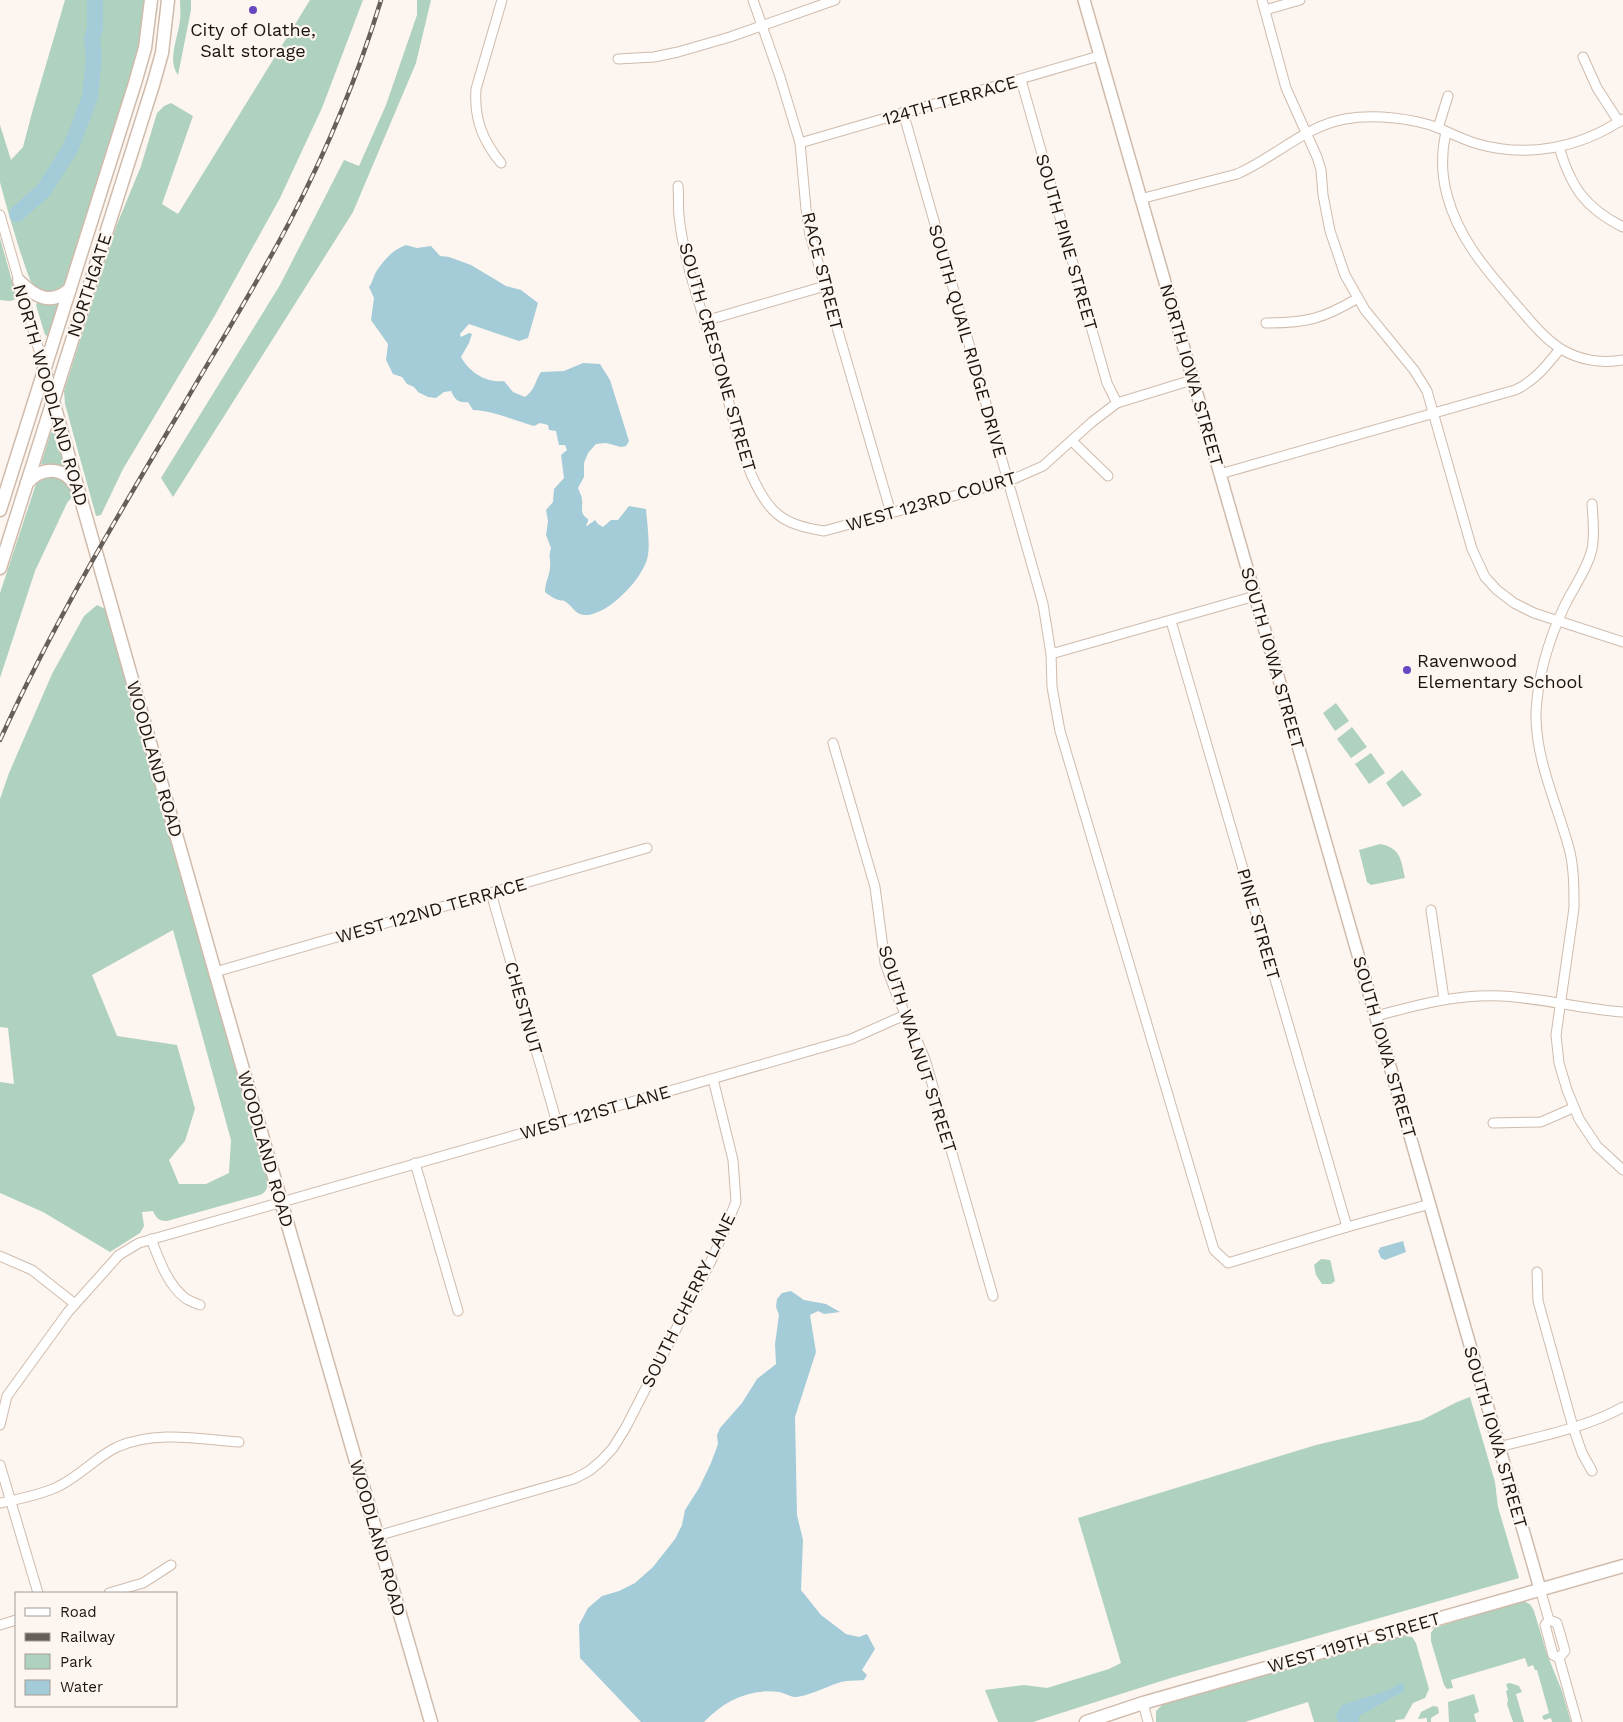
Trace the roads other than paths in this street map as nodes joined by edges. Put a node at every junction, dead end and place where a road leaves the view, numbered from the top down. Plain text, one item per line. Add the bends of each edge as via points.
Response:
1 (151, 0) edge
2 (168, 0) edge
3 (502, 0) edge
4 (753, 0) edge
5 (835, 0) edge
6 (1084, 0) edge
7 (1262, 0) edge
8 (1300, 0) edge
9 (1265, 10) junction
10 (762, 26) junction
11 (1100, 56) junction
12 (1583, 58) dead end
13 (618, 60) dead end
14 (1021, 80) junction
15 (1448, 96) dead end
16 (903, 112) junction
17 (1621, 120) edge
18 (1442, 130) junction
19 (1308, 133) junction
20 (800, 143) junction
21 (1559, 147) junction
22 (501, 163) dead end
23 (678, 186) dead end
24 (1140, 199) junction
25 (0, 215) edge
26 (1623, 227) edge
27 (19, 281) junction
28 (825, 286) junction
29 (70, 289) junction
30 (1358, 298) junction
31 (705, 321) junction
32 (1266, 323) dead end
33 (1560, 349) junction
34 (1623, 360) edge
35 (44, 369) junction
36 (1192, 380) junction
37 (53, 400) junction
38 (1116, 403) junction
39 (1434, 412) junction
40 (1072, 441) junction
41 (1220, 474) junction
42 (1108, 476) dead end
43 (1009, 481) junction
44 (27, 482) junction
45 (78, 490) junction
46 (1592, 504) dead end
47 (0, 510) edge
48 (891, 513) junction
49 (782, 518) joint
50 (0, 568) edge
51 (103, 575) joint
52 (1255, 596) junction
53 (1171, 621) junction
54 (1558, 621) junction
55 (1623, 642) edge
56 (1052, 654) junction
57 (833, 743) dead end
58 (646, 848) dead end
59 (492, 893) junction
60 (1431, 910) dead end
61 (215, 972) junction
62 (1444, 999) junction
63 (1560, 1003) junction
64 (1623, 1012) edge
65 (905, 1015) junction
66 (1376, 1016) junction
67 (713, 1079) junction
68 (1573, 1108) junction
69 (557, 1123) junction
70 (1493, 1123) dead end
71 (415, 1163) junction
72 (1623, 1170) edge
73 (281, 1202) junction
74 (1430, 1204) junction
75 (1347, 1227) junction
76 (151, 1239) junction
77 (0, 1256) edge
78 (1537, 1272) dead end
79 (992, 1296) dead end
80 (76, 1304) junction
81 (200, 1305) dead end
82 (458, 1311) dead end
83 (3, 1399) edge
84 (1623, 1407) edge
85 (0, 1425) edge
86 (1573, 1427) junction
87 (239, 1442) dead end
88 (1499, 1447) junction
89 (0, 1465) edge
90 (1592, 1471) dead end
91 (10, 1501) junction
92 (0, 1503) edge
93 (377, 1536) junction
94 (171, 1565) dead end
95 (1623, 1566) edge
96 (1540, 1589) junction
97 (38, 1592) edge
98 (113, 1592) edge
99 (15, 1620) edge
100 (0, 1624) edge
101 (1143, 1703) junction
102 (431, 1722) edge
103 (1086, 1722) edge
104 (1148, 1722) edge
105 (1577, 1722) edge

1 - 29 main road, NORTHGATE via 145,48
2 - 37 main road, NORTHGATE via 162,53
3 - 22 street via 476,89 475,104 483,137
4 - 10 street, RACE STREET
5 - 10 street
6 - 11 street, NORTH IOWA STREET
7 - 9 street
8 - 9 street
9 - 19 street via 1286,88
10 - 13 street via 678,52
10 - 20 street, RACE STREET
11 - 14 street, 124TH TERRACE
11 - 24 street, NORTH IOWA STREET
12 - 17 street via 1597,88
14 - 16 street, 124TH TERRACE
14 - 38 street, SOUTH PINE STREET via 1107,383
15 - 18 street
16 - 20 street, 124TH TERRACE
16 - 43 street, SOUTH QUAIL RIDGE DRIVE
17 - 21 street
18 - 19 street via 1396,118 1364,118 1338,121
18 - 21 street via 1501,149 1527,152
18 - 33 street via 1443,180 1464,238 1490,275
19 - 24 street via 1237,174
19 - 30 street via 1321,170 1330,232 1345,275
20 - 28 street, RACE STREET via 810,236
21 - 26 street via 1575,188 1598,212
23 - 31 street, SOUTH CRESTONE STREET via 679,216
24 - 36 street, NORTH IOWA STREET
25 - 27 street, NORTH WOODLAND ROAD
27 - 29 main road via 43,297 58,297
27 - 35 street, NORTH WOODLAND ROAD
28 - 31 street
28 - 48 street, RACE STREET
29 - 35 main road, NORTHGATE
30 - 32 street via 1315,319
30 - 39 street via 1373,322 1421,379
31 - 49 street, SOUTH CRESTONE STREET via 745,458 759,494
33 - 34 street via 1595,361
33 - 39 street, NORTH IOWA STREET via 1525,385
35 - 37 main road, NORTH WOODLAND ROAD
35 - 47 main road, NORTHGATE
36 - 38 street, WEST 123RD COURT
36 - 41 street, NORTH IOWA STREET
37 - 44 main road, NORTHGATE
37 - 45 main road, NORTH WOODLAND ROAD
38 - 40 street, WEST 123RD COURT
39 - 41 street, NORTH IOWA STREET
39 - 54 street via 1472,549 1485,577 1514,603
40 - 42 street
40 - 43 street, WEST 123RD COURT via 1043,466
41 - 52 street, SOUTH IOWA STREET
43 - 48 street, WEST 123RD COURT
43 - 56 street, SOUTH QUAIL RIDGE DRIVE via 1034,570
44 - 45 main road via 41,472 55,471 68,476
44 - 50 main road, NORTHGATE
45 - 51 main road, NORTH WOODLAND ROAD
46 - 54 street via 1592,548
48 - 49 street, WEST 123RD COURT via 824,531 805,528
51 - 61 main road, WOODLAND ROAD
52 - 53 street
52 - 66 street, SOUTH IOWA STREET
53 - 56 street
53 - 75 street, PINE STREET
54 - 55 street
54 - 63 street via 1540,680 1536,715 1542,760 1573,869 1574,908
56 - 75 street, SOUTH QUAIL RIDGE DRIVE via 1052,687 1060,731 1214,1250 1228,1264
57 - 65 street, SOUTH WALNUT STREET via 875,887 885,963
58 - 59 street, WEST 122ND TERRACE
59 - 61 street, WEST 122ND TERRACE
59 - 69 street, CHESTNUT
60 - 62 street
61 - 73 main road, WOODLAND ROAD
62 - 63 street via 1502,996
62 - 66 street
63 - 64 street
63 - 68 street via 1557,1049
65 - 67 street, WEST 121ST LANE via 851,1039
65 - 79 street, SOUTH WALNUT STREET via 925,1059
66 - 74 street, SOUTH IOWA STREET
67 - 69 street, WEST 121ST LANE
67 - 93 street, SOUTH CHERRY LANE via 733,1160 736,1202 713,1257 613,1448 601,1462 574,1479
68 - 70 street via 1541,1122
68 - 72 street via 1597,1146
69 - 71 street, WEST 121ST LANE
71 - 73 street, WEST 121ST LANE
71 - 82 street
73 - 76 street, WEST 121ST LANE
73 - 93 main road, WOODLAND ROAD
74 - 75 street
74 - 88 street, SOUTH IOWA STREET
76 - 80 street, WEST 121ST LANE via 119,1255
76 - 81 street via 176,1289 186,1299
77 - 80 street via 32,1270
78 - 86 street via 1538,1300
80 - 83 street, WEST 121ST LANE
83 - 85 street, WEST 121ST LANE
84 - 86 street
86 - 88 street
86 - 90 street
87 - 91 street via 168,1436 133,1442 116,1448 60,1486
88 - 96 street, SOUTH IOWA STREET
89 - 91 street
91 - 92 street
91 - 97 street
93 - 102 main road, WOODLAND ROAD
94 - 98 street via 143,1584
95 - 96 main road, WEST 119TH STREET
96 - 101 main road, WEST 119TH STREET
96 - 105 street, SOUTH IOWA STREET via 1549,1620 1545,1625 1553,1655 1559,1658
99 - 100 street
101 - 103 main road, WEST 119TH STREET
101 - 104 street

